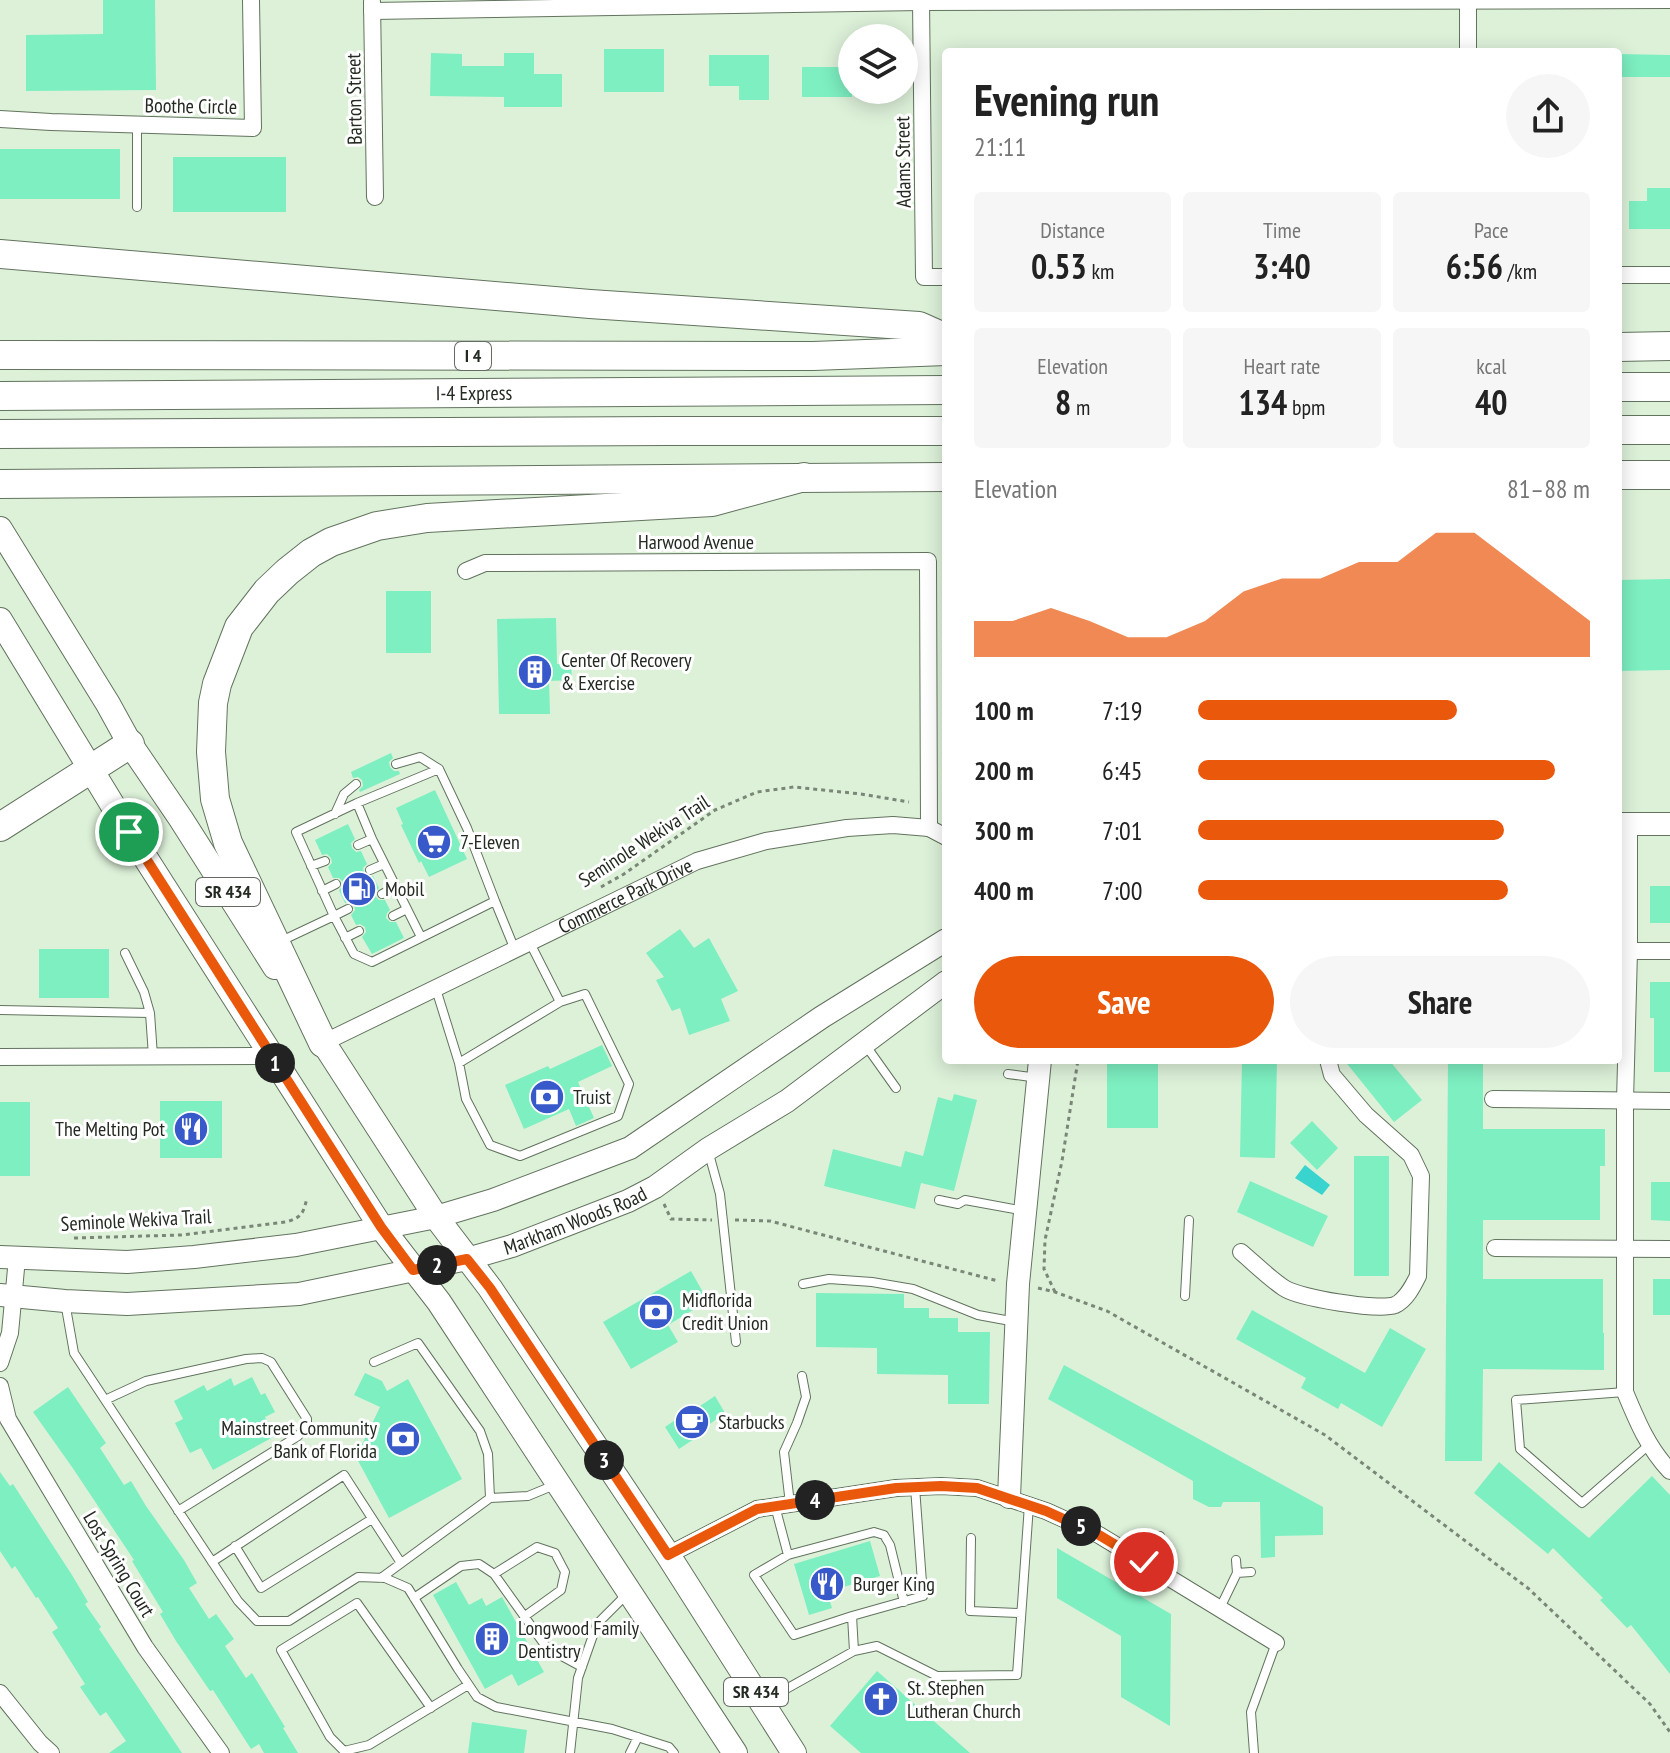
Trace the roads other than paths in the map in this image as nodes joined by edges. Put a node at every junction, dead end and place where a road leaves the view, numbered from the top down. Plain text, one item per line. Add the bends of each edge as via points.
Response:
1 (251, 0) edge
2 (1670, 0) edge
3 (921, 1) edge
4 (1468, 1) edge
5 (372, 6) edge
6 (1468, 48) edge
7 (0, 119) edge
8 (137, 125) junction
9 (375, 197) dead end
10 (137, 207) dead end
11 (0, 254) edge
12 (1622, 275) edge
13 (1670, 275) edge
14 (942, 277) edge
15 (942, 336) edge
16 (1670, 346) edge
17 (1622, 347) edge
18 (942, 351) edge
19 (0, 355) edge
20 (1622, 387) edge
21 (1670, 387) edge
22 (942, 390) edge
23 (0, 396) edge
24 (1622, 430) edge
25 (1670, 430) edge
26 (942, 431) edge
27 (0, 434) edge
28 (1622, 475) edge
29 (1670, 475) edge
30 (804, 477) junction
31 (942, 477) edge
32 (4, 485) edge
33 (0, 529) edge
34 (466, 571) dead end
35 (0, 620) edge
36 (130, 744) junction
37 (396, 764) dead end
38 (90, 769) junction
39 (439, 769) junction
40 (356, 784) dead end
41 (357, 803) junction
42 (335, 814) junction
43 (1623, 824) edge
44 (1670, 824) edge
45 (0, 827) edge
46 (929, 828) junction
47 (942, 835) edge
48 (372, 839) junction
49 (358, 845) dead end
50 (325, 861) dead end
51 (384, 864) junction
52 (311, 866) junction
53 (370, 870) dead end
54 (336, 884) dead end
55 (396, 887) junction
56 (322, 891) junction
57 (382, 894) dead end
58 (495, 901) junction
59 (348, 909) dead end
60 (407, 909) junction
61 (334, 916) junction
62 (393, 916) dead end
63 (359, 931) dead end
64 (421, 937) junction
65 (345, 938) junction
66 (942, 942) edge
67 (270, 945) junction
68 (523, 946) junction
69 (1623, 951) edge
70 (1670, 951) edge
71 (125, 953) dead end
72 (942, 985) edge
73 (436, 989) junction
74 (560, 1002) junction
75 (0, 1010) edge
76 (150, 1013) junction
77 (323, 1043) junction
78 (864, 1043) junction
79 (153, 1056) junction
80 (271, 1056) junction
81 (0, 1057) edge
82 (459, 1063) junction
83 (1329, 1064) edge
84 (1039, 1069) edge
85 (1008, 1074) dead end
86 (896, 1088) dead end
87 (1493, 1099) dead end
88 (1625, 1101) junction
89 (1670, 1101) edge
90 (708, 1149) junction
91 (939, 1200) dead end
92 (1025, 1211) junction
93 (436, 1217) junction
94 (1189, 1220) dead end
95 (381, 1227) junction
96 (1495, 1248) dead end
97 (1625, 1249) junction
98 (1670, 1249) edge
99 (1241, 1252) dead end
100 (9, 1257) edge
101 (467, 1259) junction
102 (413, 1270) junction
103 (803, 1284) dead end
104 (7, 1296) edge
105 (1185, 1296) dead end
106 (65, 1301) junction
107 (1016, 1322) junction
108 (736, 1342) dead end
109 (374, 1362) dead end
110 (0, 1363) edge
111 (802, 1376) dead end
112 (0, 1386) edge
113 (1625, 1392) junction
114 (105, 1400) junction
115 (1650, 1444) junction
116 (1670, 1471) edge
117 (558, 1484) junction
118 (915, 1487) junction
119 (490, 1498) junction
120 (1019, 1501) junction
121 (783, 1505) junction
122 (178, 1511) junction
123 (372, 1519) junction
124 (1160, 1536) dead end
125 (971, 1538) dead end
126 (235, 1546) junction
127 (668, 1555) junction
128 (788, 1555) junction
129 (1236, 1560) dead end
130 (212, 1562) junction
131 (1144, 1562) junction
132 (401, 1563) junction
133 (1251, 1572) dead end
134 (1237, 1573) junction
135 (494, 1574) junction
136 (381, 1578) junction
137 (629, 1592) junction
138 (414, 1598) junction
139 (904, 1602) junction
140 (1220, 1608) junction
141 (1021, 1613) junction
142 (525, 1616) junction
143 (852, 1616) junction
144 (1276, 1643) joint
145 (854, 1651) junction
146 (582, 1667) junction
147 (468, 1685) junction
148 (0, 1693) edge
149 (762, 1702) junction
150 (431, 1708) junction
151 (572, 1722) junction
152 (638, 1737) junction
153 (51, 1753) edge
154 (221, 1753) edge
155 (570, 1753) edge
156 (630, 1753) edge
157 (674, 1753) edge
158 (735, 1753) edge
159 (794, 1753) edge
160 (1254, 1753) edge

1 - 8 street, Boothe Circle via 253,128
2 - 4 street
3 - 4 street
3 - 5 street
3 - 14 street, Adams Street via 924,277
4 - 6 street
5 - 9 street, Barton Street
7 - 8 street, Boothe Circle
8 - 10 lane
11 - 15 highway via 919,326
12 - 13 street
16 - 17 highway
18 - 19 highway, I 4 via 813,356
20 - 21 highway
22 - 23 highway, I-4 Express
24 - 25 highway
26 - 27 highway, I-4 Express
28 - 29 highway
30 - 31 highway
30 - 32 highway
30 - 67 highway via 712,502 402,521 331,542 287,572 239,627 213,703 215,799
33 - 36 main road, SR 434
34 - 46 street, Harwood Avenue via 485,563 928,561
35 - 38 main road, SR 434
36 - 38 highway
36 - 67 main road, SR 434
37 - 39 lane via 420,757
38 - 45 highway
38 - 80 main road, SR 434
39 - 41 lane
39 - 58 lane
40 - 42 lane via 344,794
41 - 42 lane
41 - 48 lane
42 - 52 lane via 296,832
43 - 44 main road
43 - 69 street
46 - 47 street, Commerce Park Drive
46 - 68 street, Commerce Park Drive via 847,828 766,841 697,861
48 - 49 lane
48 - 51 lane
50 - 52 lane
51 - 53 lane
51 - 55 lane
52 - 56 lane
54 - 56 lane
55 - 57 lane
55 - 60 lane
56 - 61 lane
58 - 64 lane
58 - 68 lane
59 - 61 lane
60 - 62 lane
60 - 64 lane
61 - 65 lane
61 - 67 lane
63 - 65 lane
64 - 65 lane via 372,962 354,954
66 - 93 main road via 630,1148
67 - 77 highway
68 - 73 street, Commerce Park Drive
68 - 74 lane
69 - 70 street
69 - 88 street
71 - 76 lane
72 - 78 main road, Markham Woods Road
73 - 77 street, Commerce Park Drive
73 - 82 lane
74 - 82 lane
74 - 82 lane via 585,994 629,1084 618,1116 520,1156 490,1145 466,1099
75 - 76 lane
76 - 79 lane
77 - 93 main road, SR 434
78 - 86 lane
78 - 90 main road, Markham Woods Road via 787,1101
79 - 80 street
79 - 81 street
80 - 95 main road, SR 434
83 - 99 street via 1332,1075 1366,1115 1411,1155 1421,1176 1418,1276 1395,1305 1307,1298 1286,1290
84 - 85 lane
84 - 92 main road
87 - 88 street
88 - 89 street
88 - 97 street
90 - 101 main road, Markham Woods Road via 628,1201
90 - 108 lane via 720,1194
91 - 92 lane
92 - 107 main road
93 - 95 main road
93 - 101 main road, SR 434
94 - 105 lane
95 - 100 main road via 296,1245 194,1257 127,1262
95 - 102 main road, SR 434
96 - 97 street
97 - 98 street
97 - 113 street
100 - 104 street
101 - 102 main road, Markham Woods Road
101 - 127 main road, SR 434
102 - 106 main road, Markham Woods Road via 299,1294 127,1304
102 - 117 main road, SR 434
103 - 107 lane via 829,1279 913,1289 978,1315
104 - 106 main road, Markham Woods Road
104 - 110 street via 10,1333
106 - 114 lane via 74,1353
107 - 120 main road
109 - 119 lane via 418,1343 480,1431 488,1454
111 - 121 lane via 806,1397 784,1452
112 - 154 street, Lost Spring Court via 8,1419 137,1634
113 - 115 street
113 - 115 lane via 1516,1400 1520,1449 1582,1503
114 - 122 lane
114 - 122 lane via 146,1381 246,1359 271,1362 307,1426
115 - 116 street
117 - 119 lane via 528,1496
117 - 137 main road, SR 434
118 - 120 street via 977,1488
118 - 121 street
118 - 139 lane via 923,1596
119 - 132 lane
120 - 131 street via 1099,1535
120 - 141 lane
121 - 127 street via 757,1509
121 - 128 lane
122 - 130 lane
123 - 126 lane via 261,1588
123 - 126 lane via 344,1475
123 - 132 lane
124 - 131 lane
125 - 141 lane via 970,1611
126 - 130 lane
127 - 149 main road, SR 434
128 - 139 lane via 874,1532 884,1535
128 - 143 lane via 754,1575 794,1635
129 - 134 lane
130 - 136 lane via 257,1621 289,1621 358,1577
131 - 140 street
132 - 136 lane
133 - 134 lane
134 - 140 lane
135 - 138 lane via 479,1564 461,1566
135 - 142 lane
135 - 142 lane via 537,1547 555,1553 565,1572 561,1590
136 - 138 lane via 408,1588
137 - 146 lane via 597,1624
137 - 158 main road, SR 434
138 - 147 lane
139 - 143 lane
140 - 144 street
141 - 145 lane via 1017,1675 937,1676 877,1646
142 - 146 lane via 547,1648
143 - 145 lane
144 - 160 lane via 1251,1712
145 - 149 lane
146 - 151 lane
147 - 150 lane
147 - 151 lane via 496,1707
148 - 153 street
149 - 159 main road, SR 434
150 - 150 lane via 369,1745 344,1751 330,1737 281,1650 357,1603
151 - 152 lane
151 - 155 lane
152 - 156 lane
152 - 157 lane

